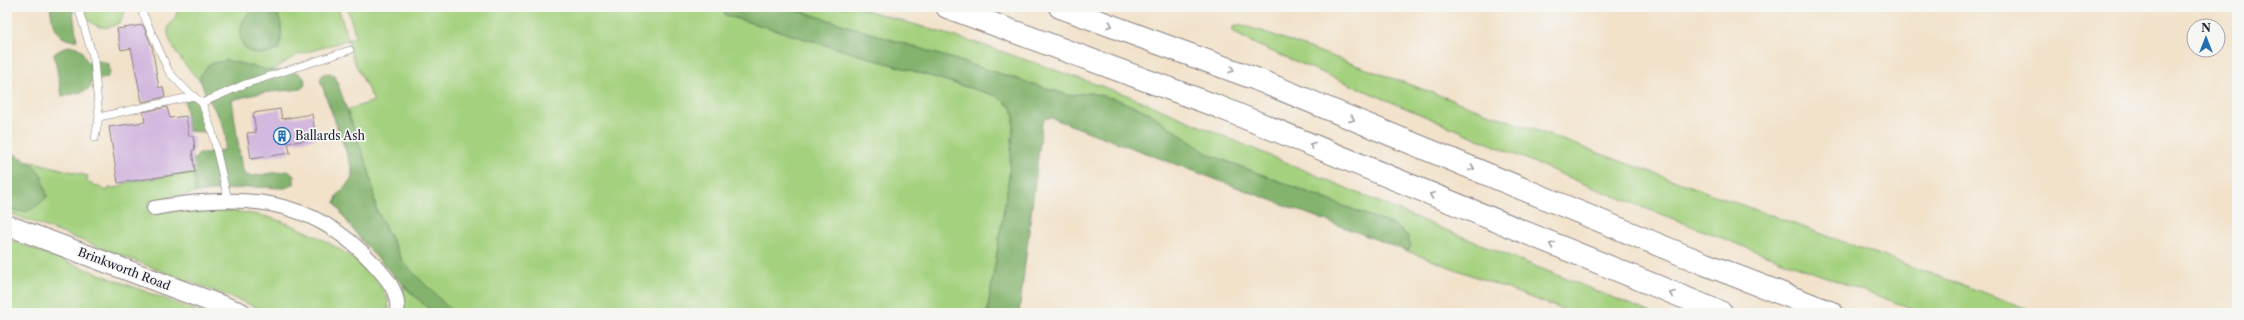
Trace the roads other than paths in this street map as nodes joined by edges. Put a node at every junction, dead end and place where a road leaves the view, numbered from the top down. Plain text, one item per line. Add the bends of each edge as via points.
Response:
1 (78, 7) edge
2 (140, 7) edge
3 (948, 7) edge
4 (1060, 7) edge
5 (350, 50) dead end
6 (194, 96) junction
7 (202, 102) junction
8 (99, 117) junction
9 (95, 138) dead end
10 (228, 200) junction
11 (154, 208) dead end
12 (7, 225) edge
13 (241, 313) edge
14 (397, 313) edge
15 (1722, 313) edge
16 (1832, 313) edge

1 - 8 lane via 94,60
2 - 6 lane via 169,72
15 -> 3 highway via 1219,107
4 -> 16 highway via 1256,79
5 - 7 lane via 245,84
6 - 7 lane
6 - 8 lane
7 - 10 lane via 212,131
8 - 9 lane
10 - 11 street via 207,200
10 - 14 street via 272,203 324,223 365,255 384,275 392,285
12 - 13 main road, Brinkworth Road

